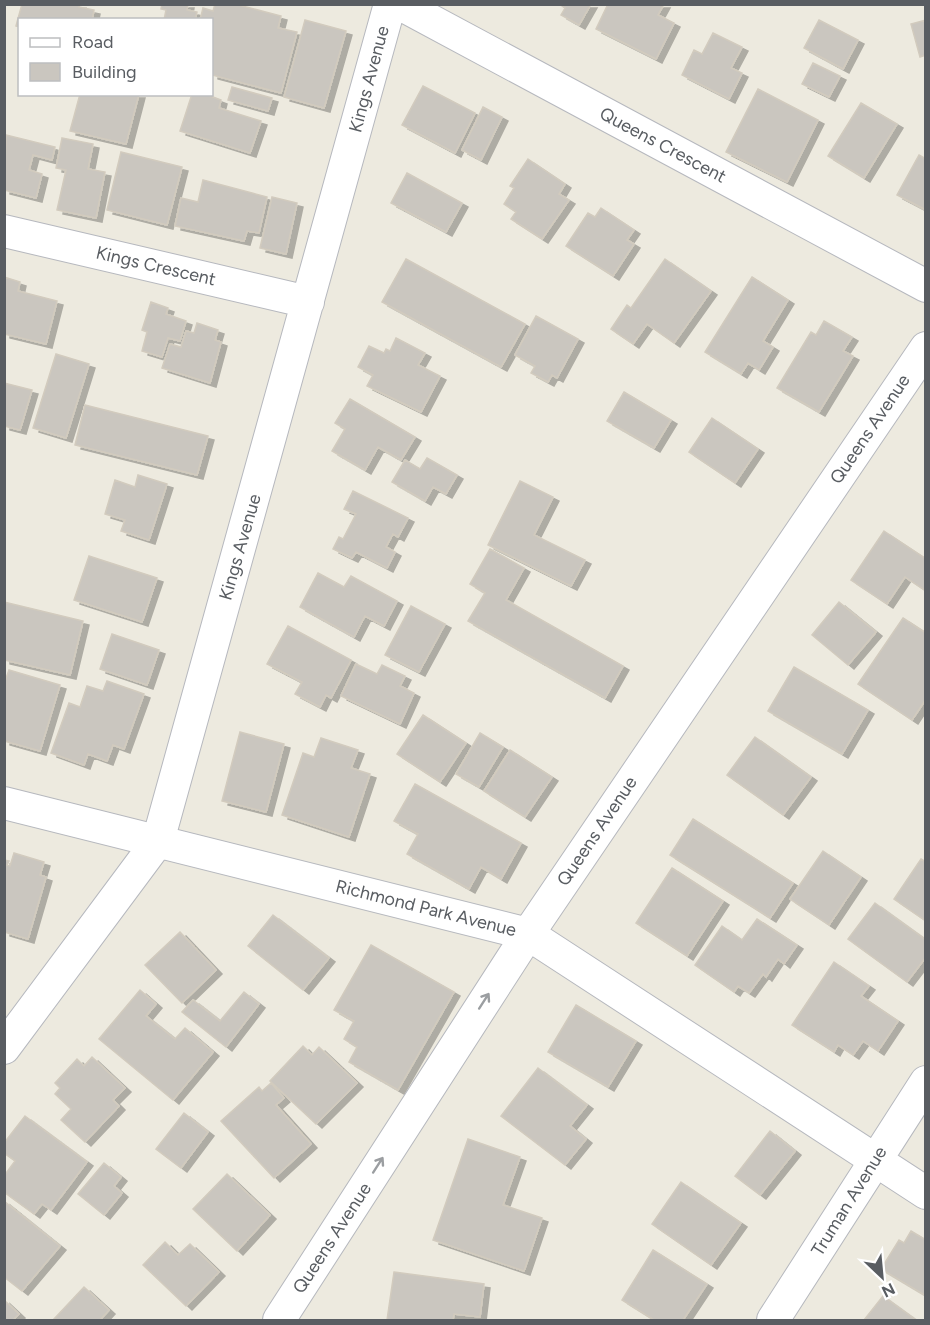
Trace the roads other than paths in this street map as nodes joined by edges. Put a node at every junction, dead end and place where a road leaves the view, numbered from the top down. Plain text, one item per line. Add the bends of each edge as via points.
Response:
1 (390, 4) edge
2 (400, 4) edge
3 (4, 231) edge
4 (926, 286) edge
5 (308, 302) junction
6 (926, 348) edge
7 (4, 803) edge
8 (158, 841) junction
9 (528, 934) junction
10 (4, 1048) edge
11 (926, 1082) edge
12 (875, 1160) junction
13 (926, 1193) edge
14 (279, 1320) edge
15 (773, 1320) edge

1 - 5 street, Kings Avenue
2 - 4 street, Queens Crescent
3 - 5 street, Kings Crescent
5 - 8 street, Kings Avenue
6 - 9 street, Queens Avenue
7 - 8 street, Richmond Park Avenue
8 - 9 street, Richmond Park Avenue
8 - 10 street, Kings Avenue
9 - 12 street, Richmond Park Avenue
14 -> 9 street, Queens Avenue
11 - 12 street, Truman Avenue
12 - 13 street, Richmond Park Avenue
12 - 15 street, Truman Avenue

